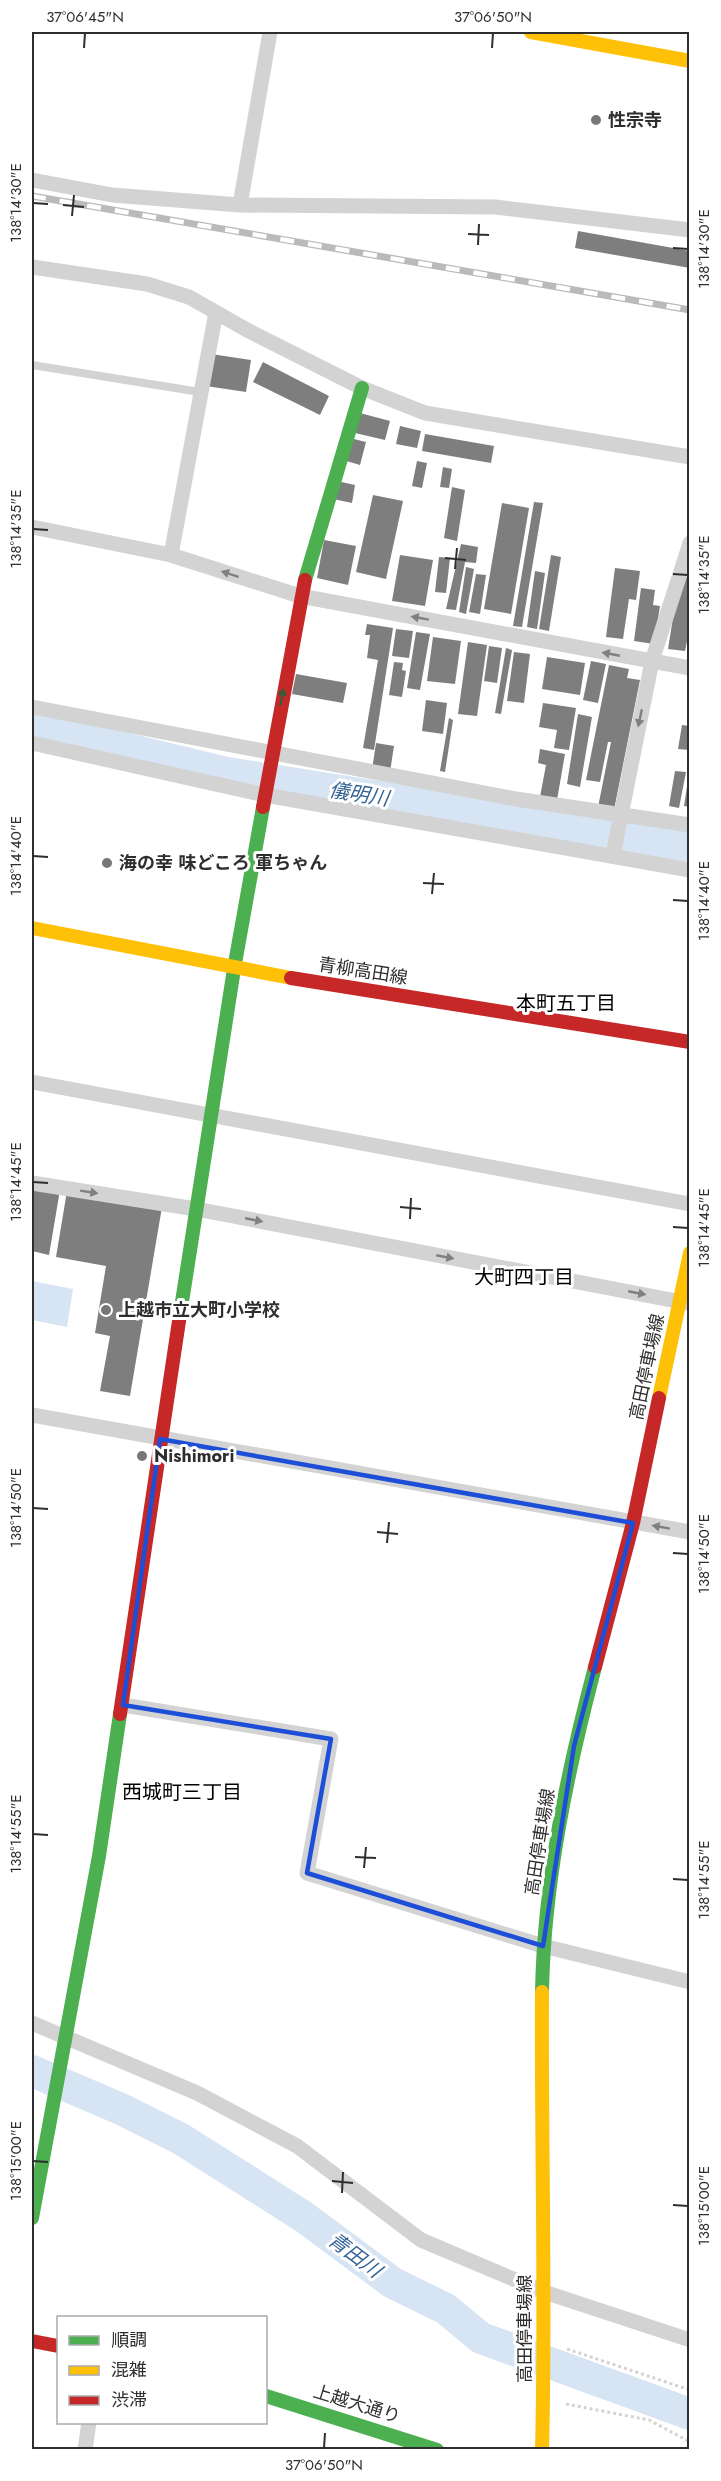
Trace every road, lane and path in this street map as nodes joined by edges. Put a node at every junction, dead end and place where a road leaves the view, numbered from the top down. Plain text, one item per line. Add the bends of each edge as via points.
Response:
1 (270, 32) edge
2 (531, 32) edge
3 (618, 32) edge
4 (615, 48) junction
5 (690, 61) edge
6 (32, 180) edge
7 (240, 205) junction
8 (690, 230) edge
9 (32, 267) edge
10 (216, 312) junction
11 (32, 365) edge
12 (362, 388) junction
13 (200, 392) junction
14 (690, 458) edge
15 (32, 527) edge
16 (690, 543) edge
17 (171, 555) junction
18 (300, 596) junction
19 (652, 661) junction
20 (690, 668) edge
21 (32, 707) edge
22 (32, 743) edge
23 (271, 759) junction
24 (265, 795) junction
25 (620, 816) junction
26 (690, 825) edge
27 (614, 851) junction
28 (690, 870) edge
29 (32, 928) edge
30 (234, 969) junction
31 (690, 1042) edge
32 (32, 1082) edge
33 (212, 1116) junction
34 (32, 1183) edge
35 (690, 1204) edge
36 (196, 1209) junction
37 (690, 1253) edge
38 (684, 1302) edge
39 (32, 1415) edge
40 (160, 1439) junction
41 (633, 1523) junction
42 (690, 1532) edge
43 (123, 1705) junction
44 (543, 1946) junction
45 (690, 1982) edge
46 (32, 2023) edge
47 (63, 2043) junction
48 (32, 2217) edge
49 (544, 2292) junction
50 (690, 2340) edge
51 (32, 2341) edge
52 (57, 2346) edge
53 (567, 2349) dead end
54 (690, 2390) edge
55 (267, 2396) edge
56 (567, 2404) dead end
57 (89, 2424) edge
58 (690, 2442) edge
59 (85, 2450) edge
60 (436, 2450) edge
61 (542, 2450) edge

1 - 7 street
2 - 4 main road
3 - 4 street
4 - 5 main road
6 - 7 street via 111,195
7 - 8 street via 495,207
9 - 10 street via 147,284 189,297
10 - 12 street
10 - 13 street
11 - 13 lane
12 - 14 street via 425,413
12 - 18 main road
13 - 17 street
15 - 17 street
16 - 19 street
18 -> 17 street
19 -> 18 street
23 -> 18 main road
19 - 20 street
19 -> 25 street
21 - 23 street
22 - 24 street
23 - 24 main road
23 - 25 street
24 - 27 street
24 - 30 main road
25 - 26 street
25 - 27 street
27 - 28 street
29 - 30 main road, 青柳高田線
30 - 31 main road, 青柳高田線
30 - 33 main road
32 - 33 street
33 - 35 street
33 - 36 main road
34 -> 36 street
36 -> 38 street
36 - 40 main road
37 - 38 main road, 高田停車場線
38 - 41 main road, 高田停車場線
39 - 40 street
40 - 41 street
40 - 43 main road
42 -> 41 street
41 - 44 main road, 高田停車場線 via 574,1746 559,1823
43 - 44 street via 331,1739 307,1873
43 - 47 main road
44 - 45 street
44 - 49 main road, 高田停車場線
46 - 47 street
47 - 48 main road
47 - 49 street via 197,2093 297,2146 421,2240
49 - 50 street
49 - 61 main road, 高田停車場線
51 - 52 main road
53 - 54 path
55 - 60 main road, 上越大通り
56 - 58 path via 649,2420
57 - 59 street

